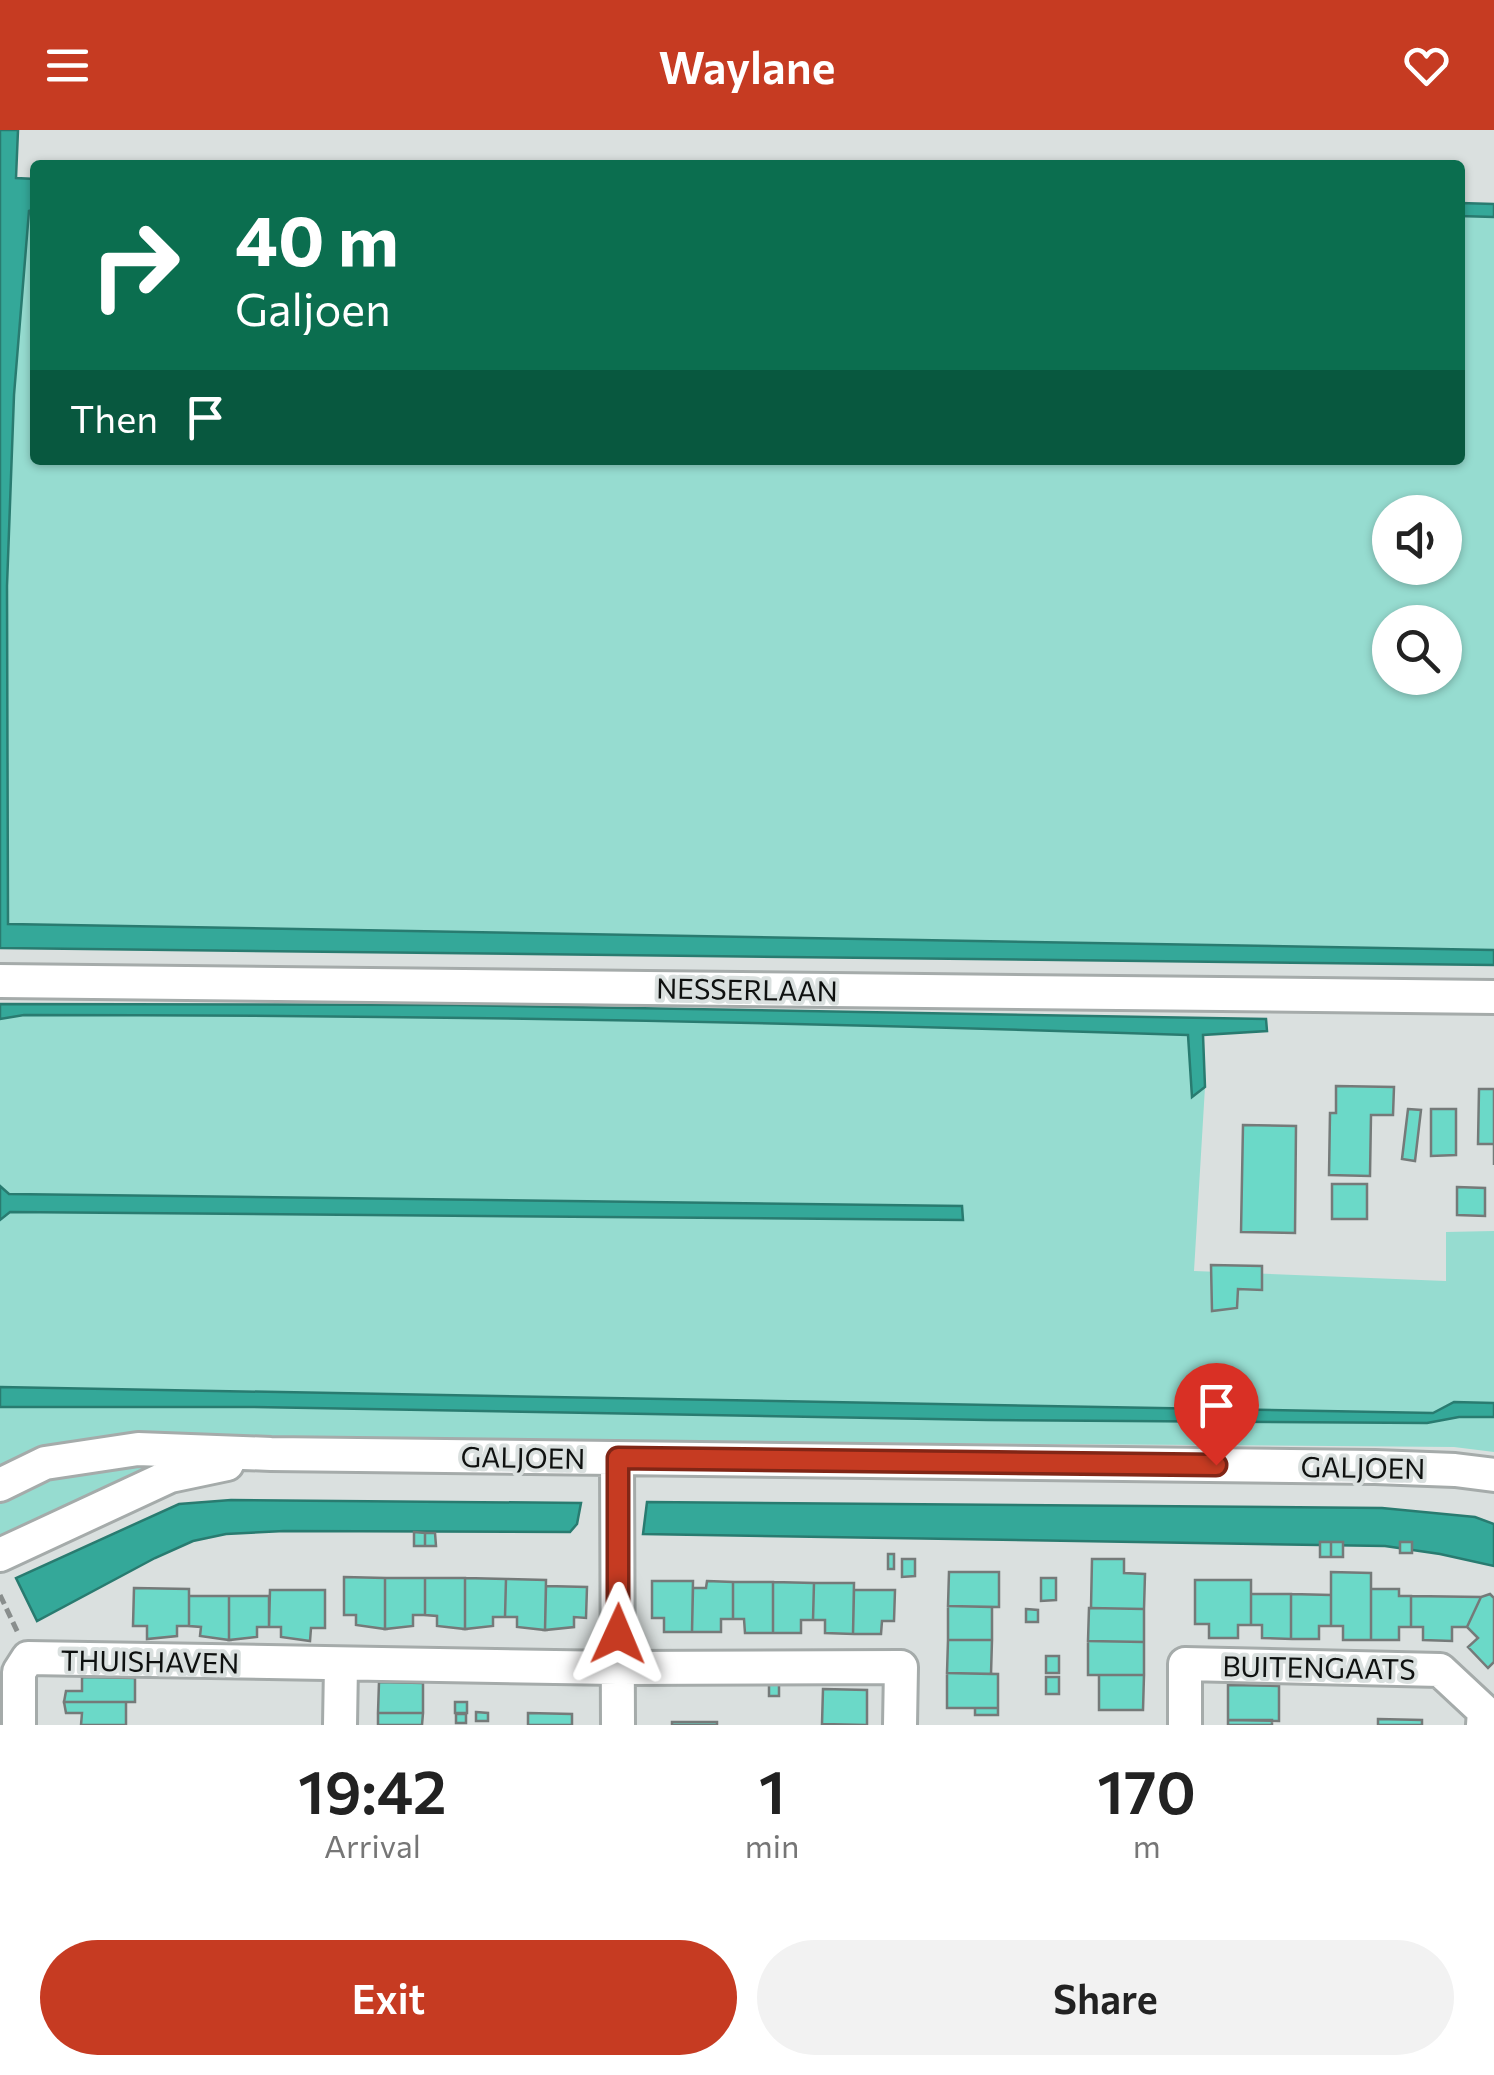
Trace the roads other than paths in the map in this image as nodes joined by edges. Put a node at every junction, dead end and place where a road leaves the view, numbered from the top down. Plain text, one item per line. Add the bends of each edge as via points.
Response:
1 (0, 982) edge
2 (1494, 996) edge
3 (271, 1454) junction
4 (618, 1458) junction
5 (1494, 1475) edge
6 (0, 1485) edge
7 (0, 1555) edge
8 (341, 1665) junction
9 (617, 1668) junction
10 (18, 1725) edge
11 (340, 1725) edge
12 (618, 1725) edge
13 (900, 1725) edge
14 (1185, 1725) edge
15 (1484, 1725) edge

1 - 2 street, NESSERLAAN
3 - 4 street, GALJOEN
3 - 6 street, GALJOEN via 138,1449 45,1463
3 - 7 street, GALJOEN via 170,1476
4 - 5 street, GALJOEN via 1375,1467
4 - 9 street
8 - 9 street, THUISHAVEN
8 - 10 street, THUISHAVEN via 28,1658 19,1672
8 - 11 street
9 - 12 street
9 - 13 street via 901,1667
14 - 15 street, BUITENGAATS via 1186,1664 1440,1670 1484,1710

